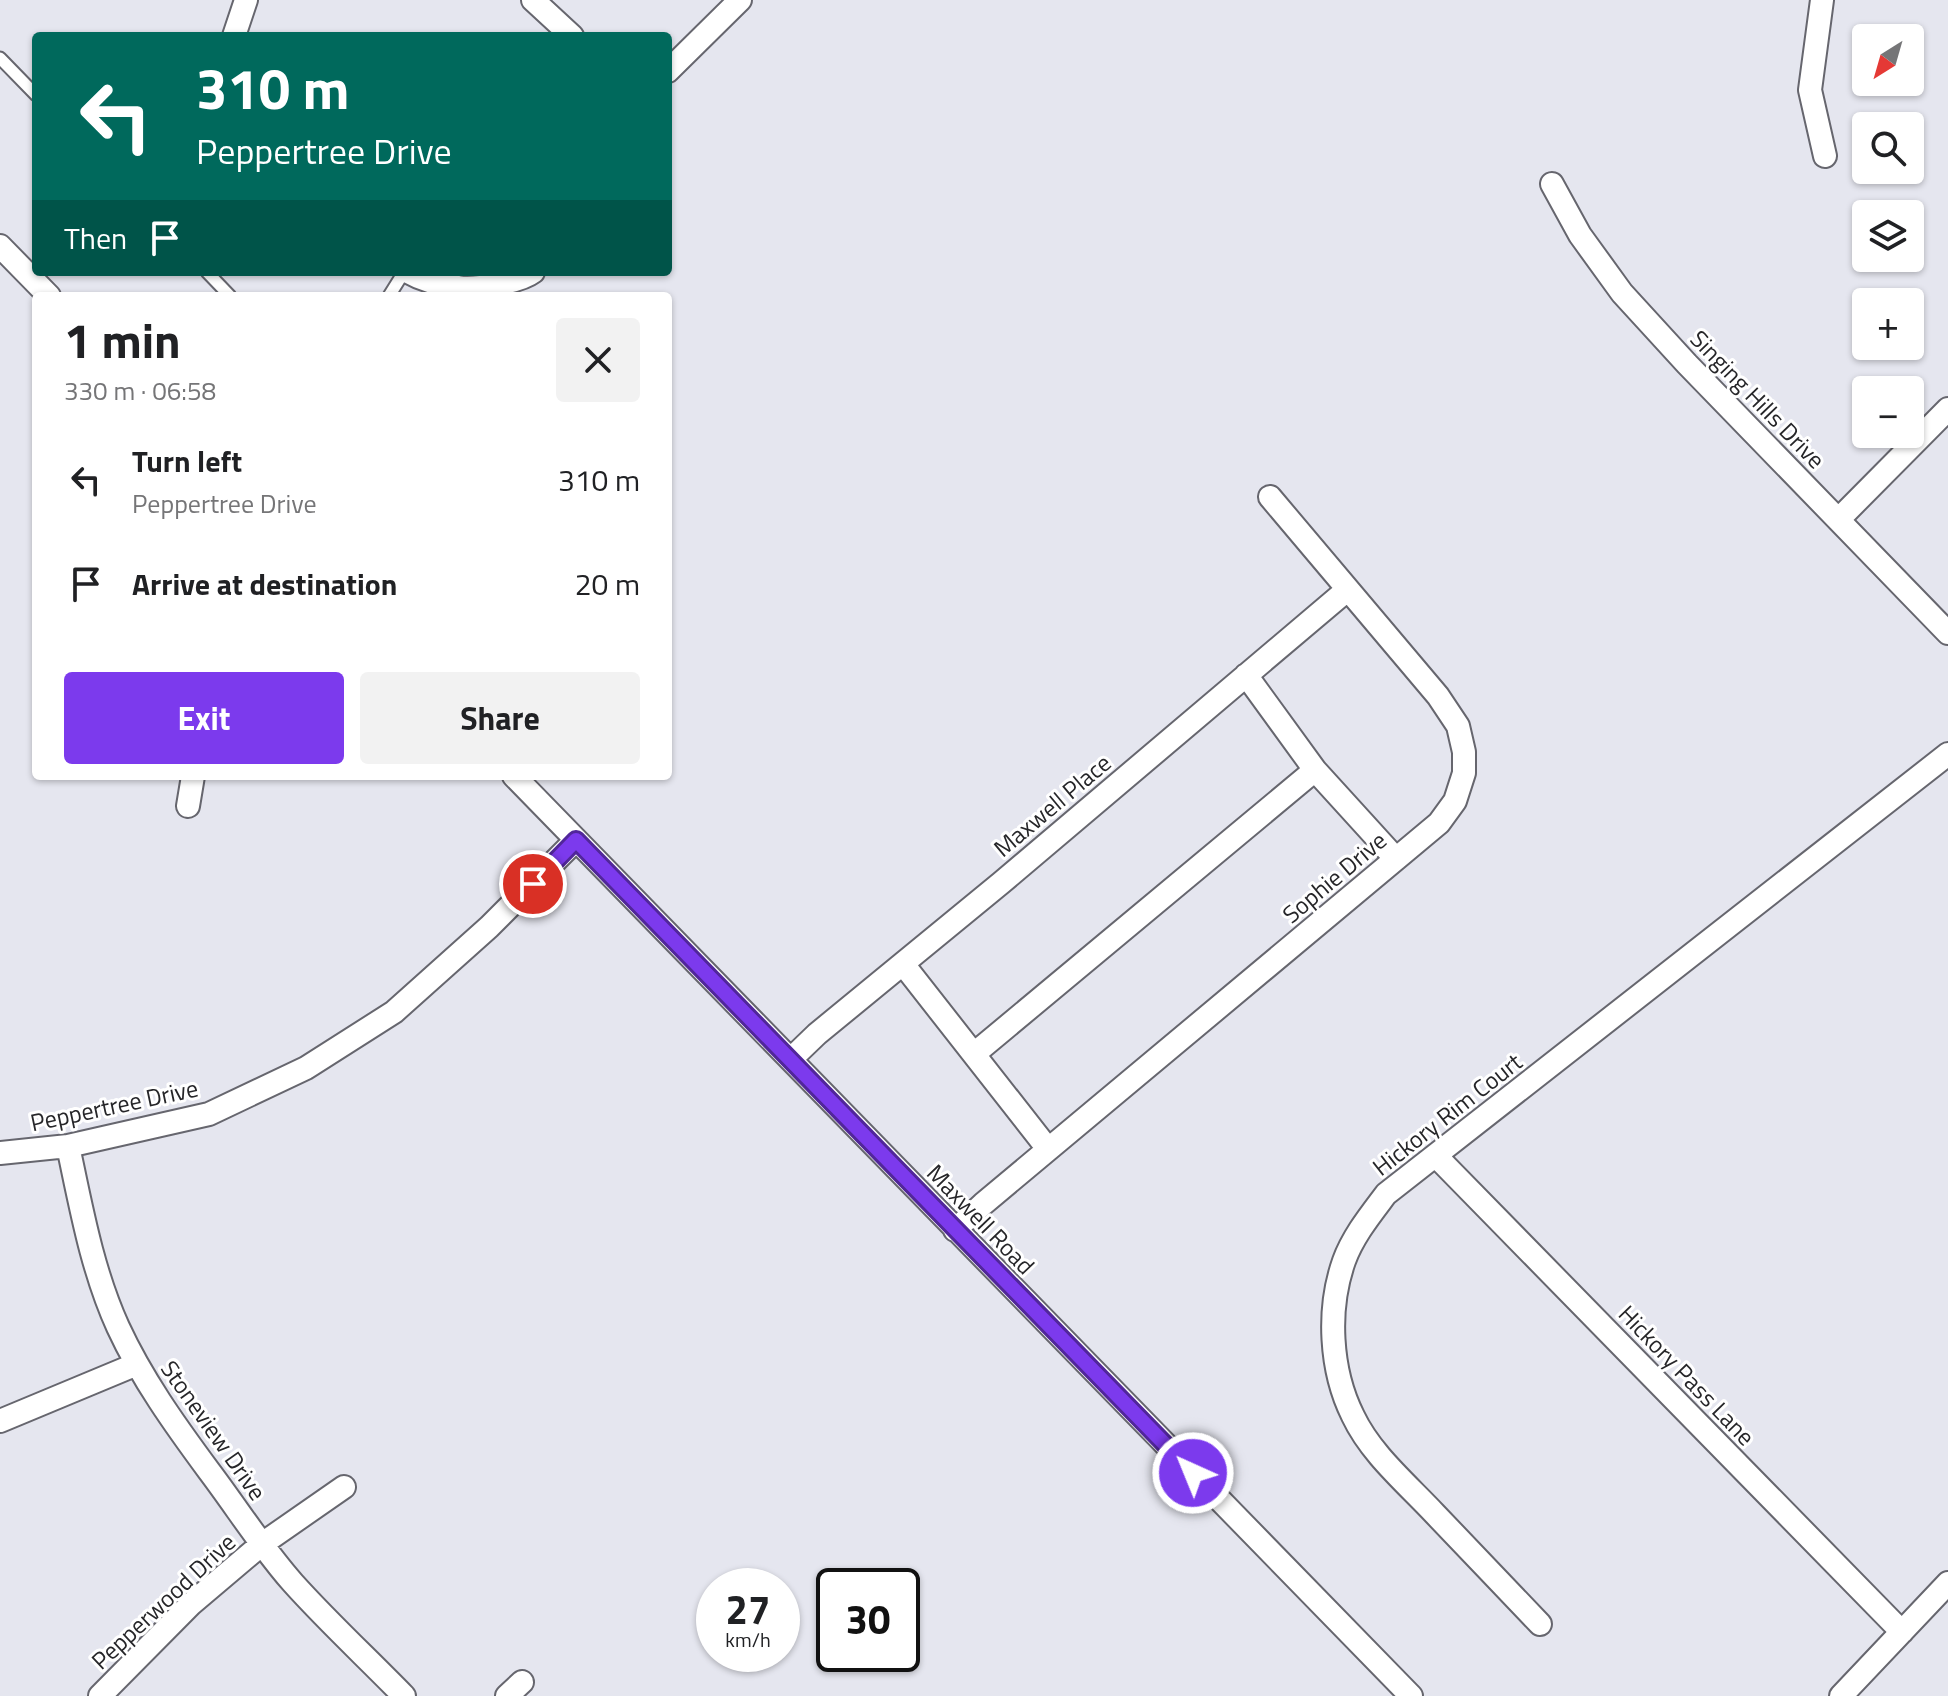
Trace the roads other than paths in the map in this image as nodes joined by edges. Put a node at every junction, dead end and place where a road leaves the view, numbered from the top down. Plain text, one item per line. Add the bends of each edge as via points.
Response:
1 (246, 0) edge
2 (533, 0) edge
3 (740, 0) edge
4 (1822, 0) edge
5 (235, 32) edge
6 (568, 32) edge
7 (0, 58) edge
8 (672, 67) edge
9 (32, 91) edge
10 (1825, 156) dead end
11 (1552, 184) dead end
12 (0, 246) edge
13 (211, 276) edge
14 (414, 276) edge
15 (528, 276) edge
16 (45, 292) edge
17 (226, 292) edge
18 (1948, 409) edge
19 (1270, 497) dead end
20 (1839, 519) junction
21 (1347, 590) junction
22 (1948, 633) edge
23 (1246, 675) junction
24 (1948, 754) edge
25 (1315, 770) junction
26 (192, 780) edge
27 (518, 780) edge
28 (188, 806) dead end
29 (576, 840) junction
30 (1396, 859) junction
31 (903, 964) junction
32 (974, 1054) junction
33 (791, 1059) junction
34 (68, 1146) junction
35 (1048, 1149) junction
36 (0, 1153) edge
37 (1436, 1156) junction
38 (955, 1230) junction
39 (137, 1364) junction
40 (0, 1421) edge
41 (344, 1487) dead end
42 (262, 1544) junction
43 (1948, 1583) edge
44 (1540, 1624) dead end
45 (1902, 1632) junction
46 (100, 1696) edge
47 (404, 1696) edge
48 (1411, 1696) edge
49 (1841, 1696) edge

1 - 5 street
2 - 6 street
3 - 8 street
4 - 10 street via 1810,90
7 - 9 lane
11 - 20 street, Singing Hills Drive via 1622,293
12 - 16 street
13 - 17 lane
14 - 15 street via 461,288
18 - 20 street
19 - 21 street, Sophie Drive
20 - 22 street, Singing Hills Drive
21 - 23 street, Maxwell Place
21 - 30 street, Sophie Drive via 1438,696 1458,726 1464,752 1455,801 1439,823
23 - 25 street
23 - 31 street, Maxwell Place
24 - 37 street, Hickory Rim Court
25 - 30 street
25 - 32 street
26 - 28 street
27 - 29 street, Maxwell Road
29 - 33 street, Maxwell Road
29 - 34 street, Peppertree Drive via 394,1012 306,1068 209,1114
30 - 35 street, Sophie Drive
31 - 32 street
31 - 33 street, Maxwell Place
32 - 35 street
33 - 38 street, Maxwell Road
34 - 36 street, Peppertree Drive
34 - 39 street, Stoneview Drive via 98,1275
35 - 38 street, Sophie Drive
37 - 44 street, Hickory Rim Court via 1386,1194 1345,1259 1335,1294 1333,1337 1339,1379 1353,1416 1377,1452
37 - 45 street, Hickory Pass Lane
38 - 48 street, Maxwell Road
39 - 40 street
39 - 42 street, Stoneview Drive
41 - 42 street, Pepperwood Drive
42 - 46 street, Pepperwood Drive via 191,1604
42 - 47 street, Stoneview Drive
43 - 45 street
45 - 49 street

